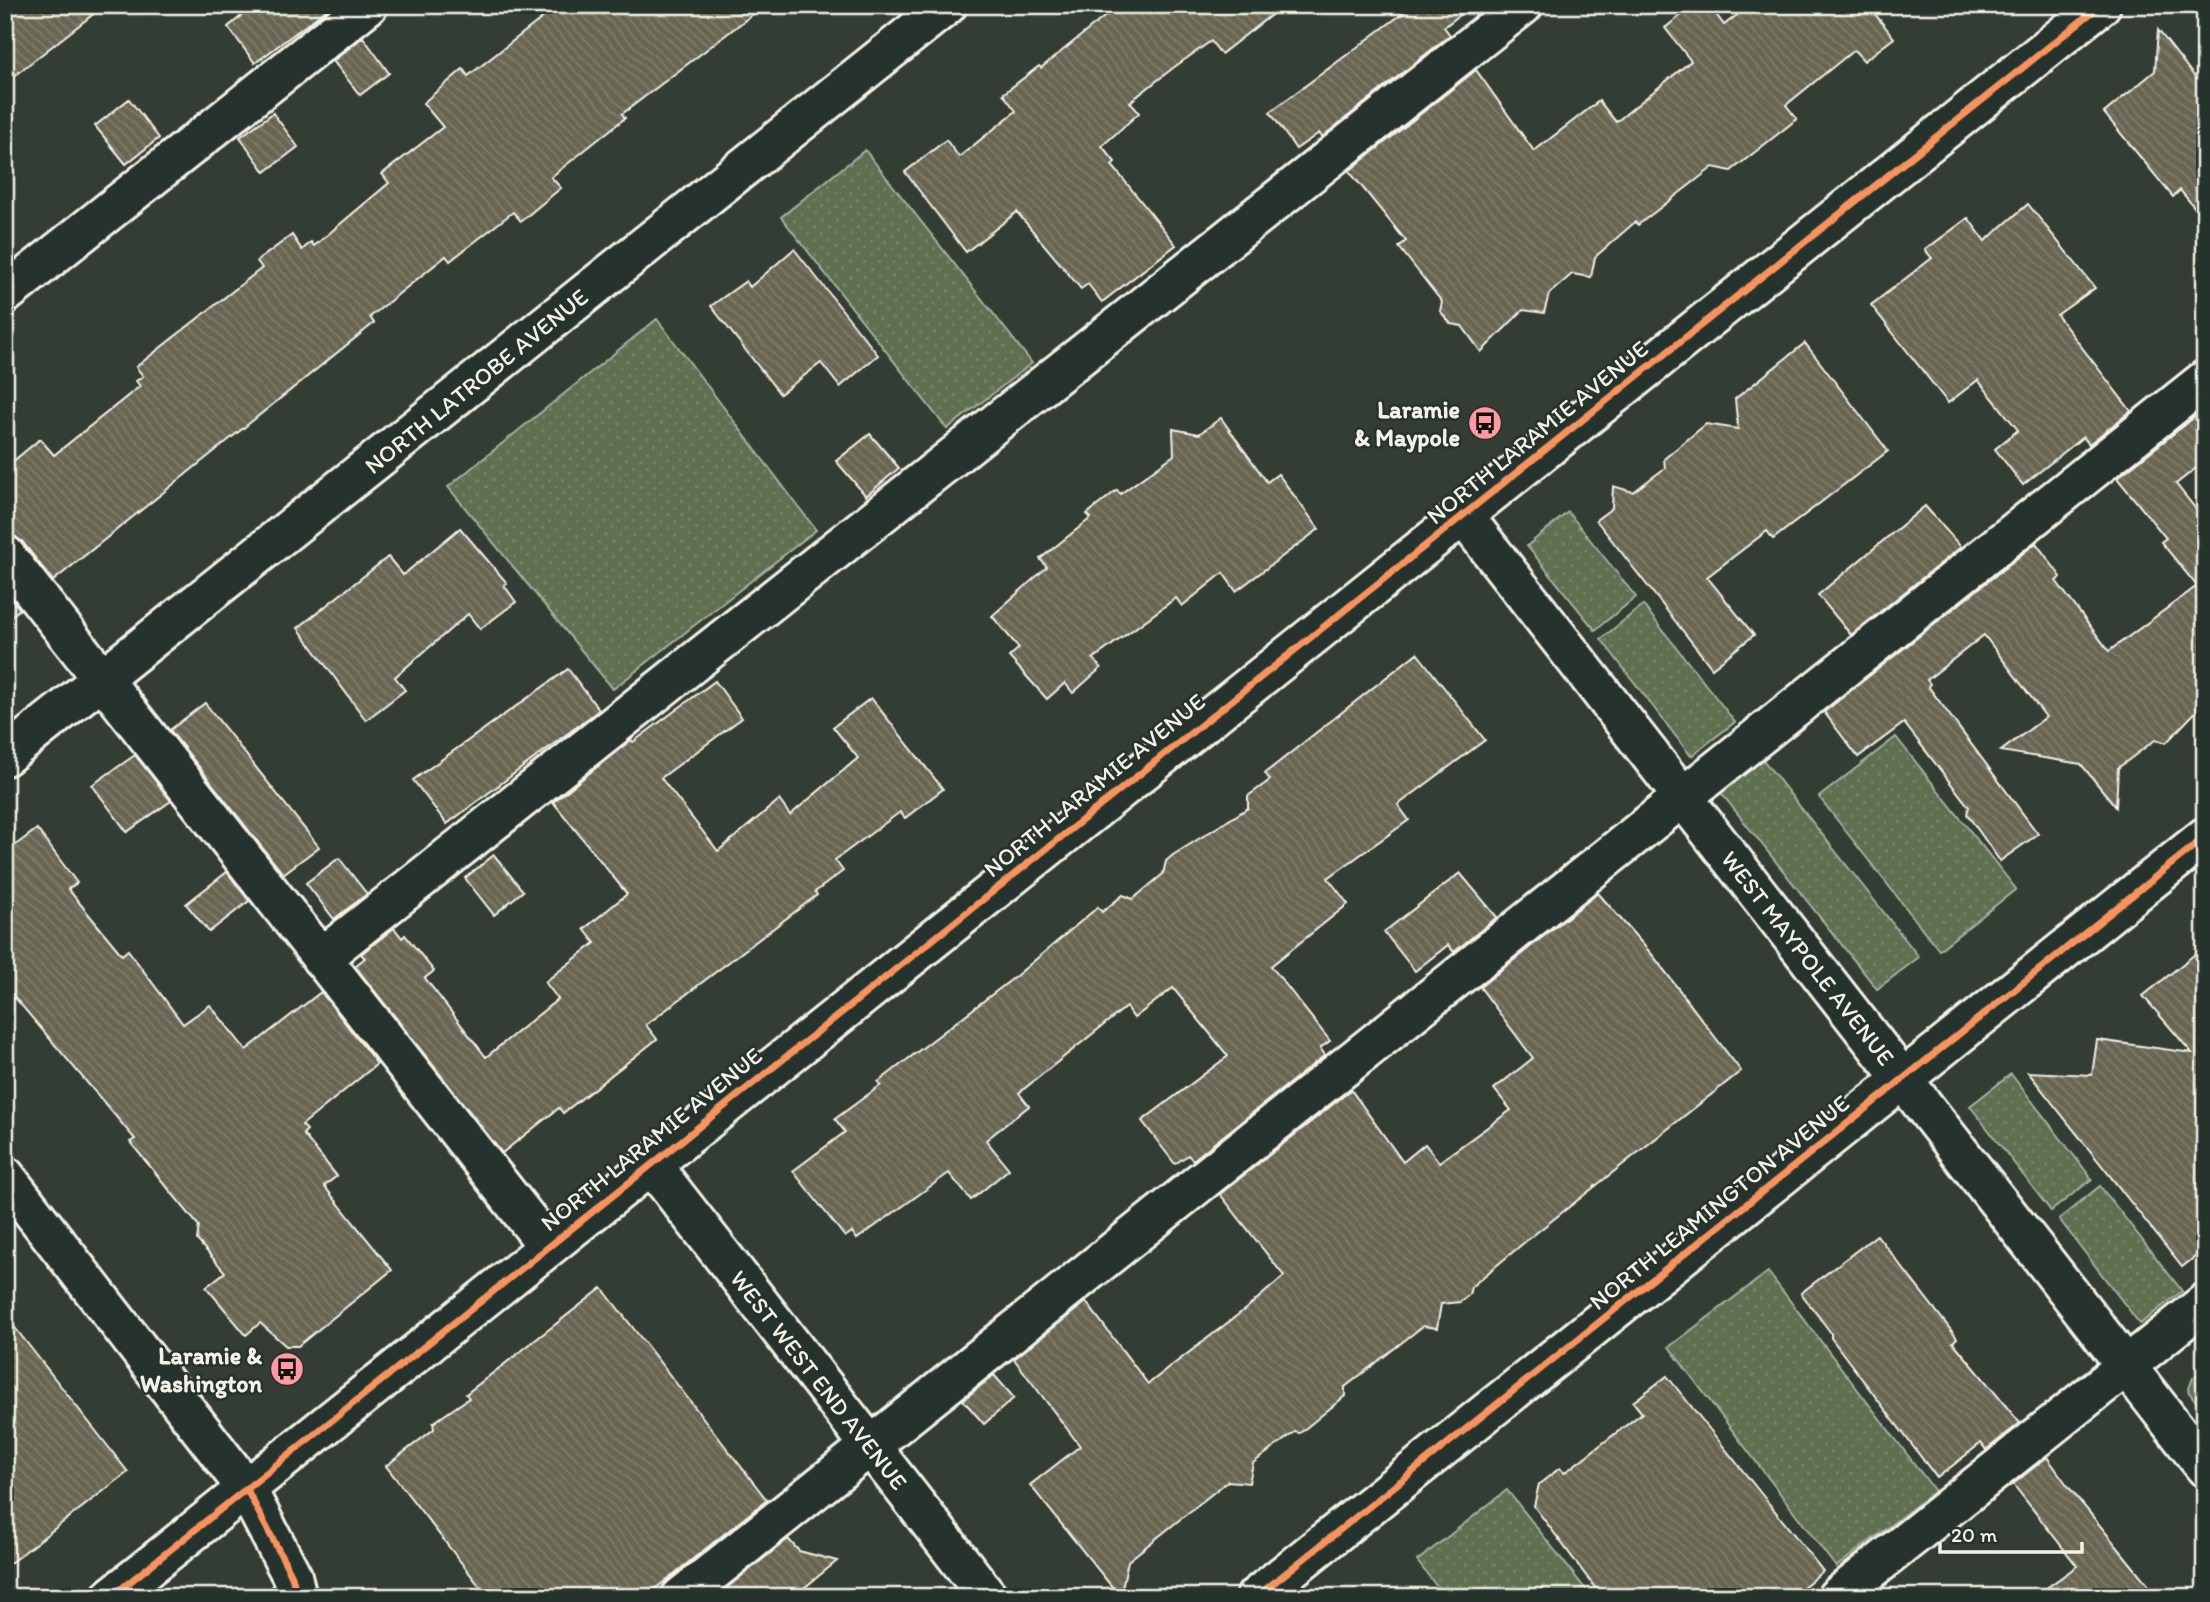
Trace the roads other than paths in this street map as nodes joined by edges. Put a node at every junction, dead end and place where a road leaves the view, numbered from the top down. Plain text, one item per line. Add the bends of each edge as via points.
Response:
1 (368, 5) edge
2 (947, 5) edge
3 (1523, 5) edge
4 (2101, 5) edge
5 (5, 295) edge
6 (2205, 380) edge
7 (1463, 515) junction
8 (5, 555) edge
9 (102, 679) junction
10 (5, 756) edge
11 (1682, 797) junction
12 (2205, 837) edge
13 (321, 958) junction
14 (1903, 1079) junction
15 (651, 1164) junction
16 (5, 1176) edge
17 (548, 1246) junction
18 (2205, 1303) edge
19 (2126, 1367) junction
20 (870, 1446) junction
21 (2205, 1467) edge
22 (246, 1488) junction
23 (111, 1597) edge
24 (297, 1597) edge
25 (681, 1597) edge
26 (988, 1597) edge
27 (1256, 1597) edge
28 (1837, 1597) edge

1 - 5 street
2 - 9 street, NORTH LATROBE AVENUE
3 - 13 street
4 - 7 street, NORTH LARAMIE AVENUE
6 - 11 street
7 - 11 street, WEST MAYPOLE AVENUE
7 - 15 street, NORTH LARAMIE AVENUE
8 - 9 street
9 - 10 street, NORTH LATROBE AVENUE
9 - 13 street
11 - 14 street, WEST MAYPOLE AVENUE
11 - 20 street
12 - 14 street, NORTH LEAMINGTON AVENUE
13 - 17 street
14 - 19 street, WEST MAYPOLE AVENUE
14 - 27 street, NORTH LEAMINGTON AVENUE
15 - 17 street, NORTH LARAMIE AVENUE
15 - 20 street, WEST WEST END AVENUE
16 - 22 street
17 - 22 street, NORTH LARAMIE AVENUE
18 - 19 street
19 - 21 street, WEST MAYPOLE AVENUE
19 - 28 street
20 - 25 street
20 - 26 street, WEST WEST END AVENUE
22 - 23 street, NORTH LARAMIE AVENUE
22 - 24 street via 292,1576

